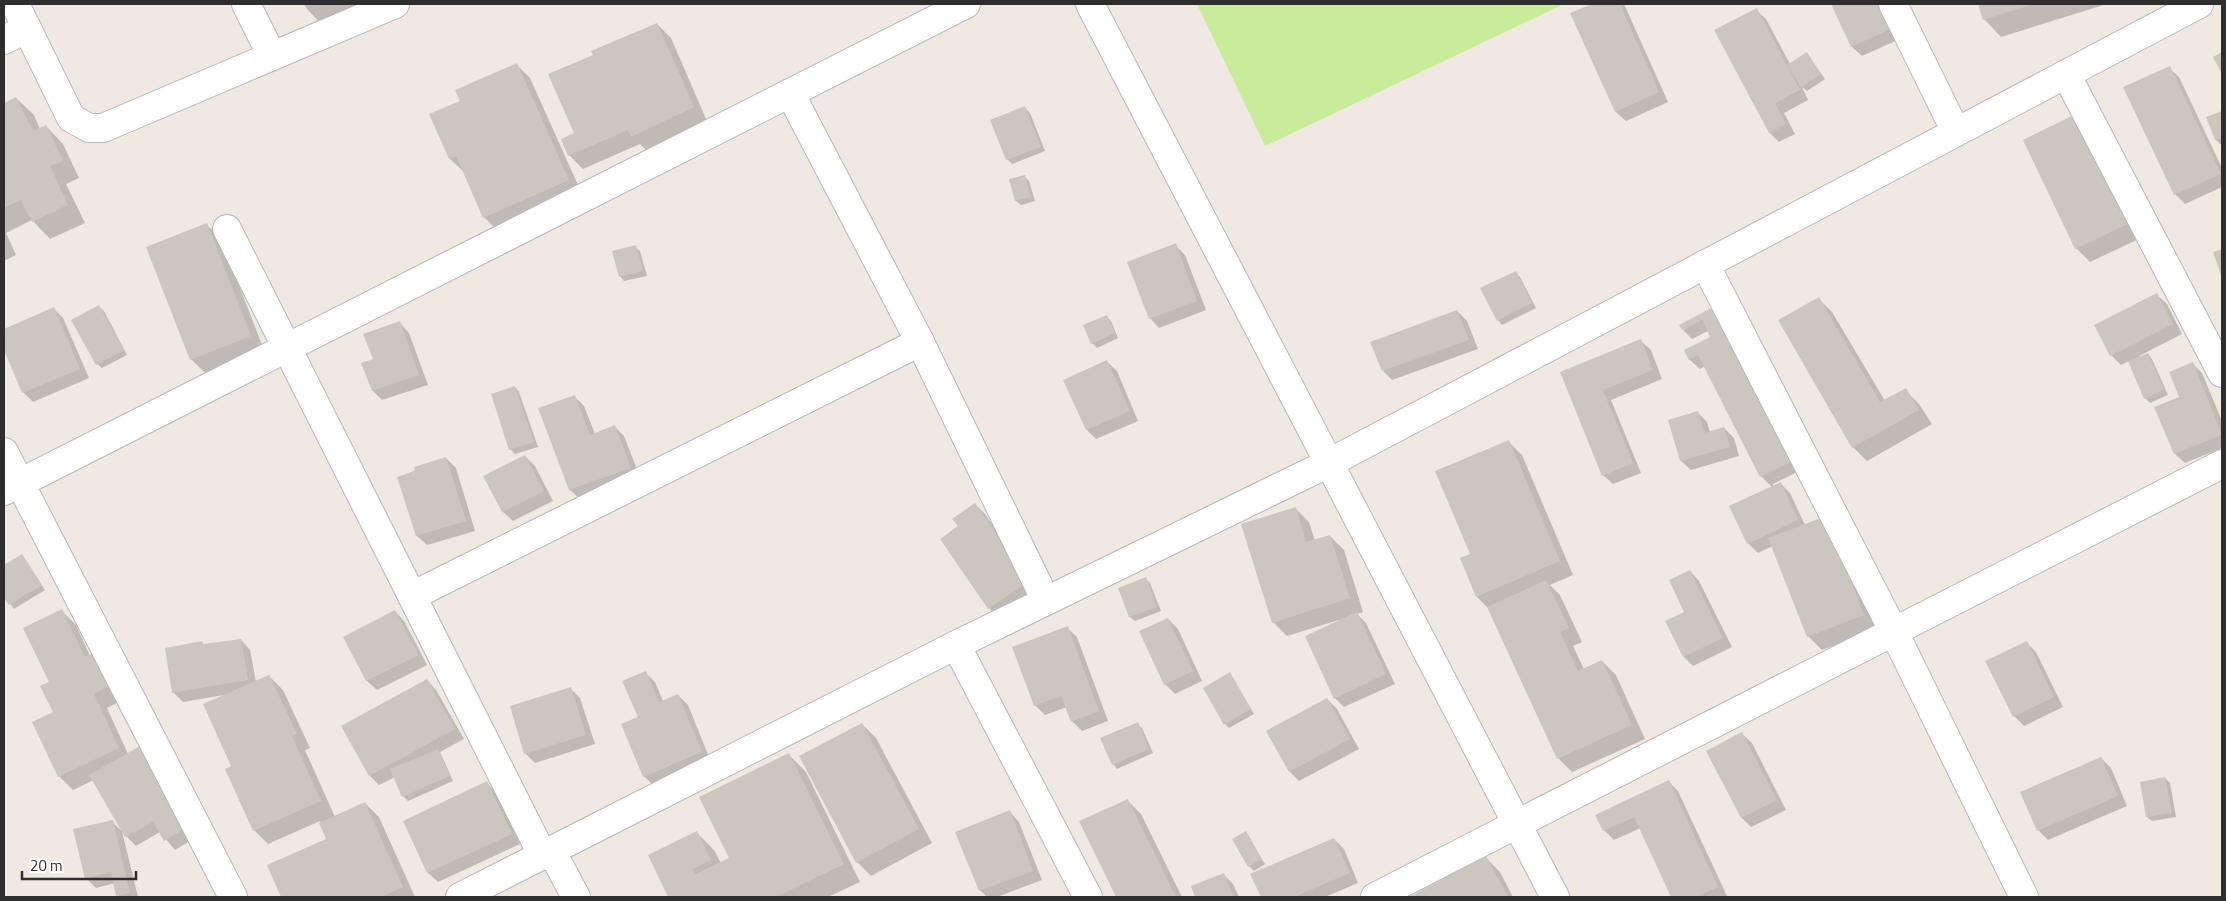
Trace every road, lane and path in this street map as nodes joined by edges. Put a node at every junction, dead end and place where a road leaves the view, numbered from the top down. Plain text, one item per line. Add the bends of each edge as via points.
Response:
1 (15, 4) edge
2 (246, 4) edge
3 (395, 4) edge
4 (966, 4) edge
5 (1090, 4) edge
6 (1893, 4) edge
7 (2199, 4) edge
8 (15, 34) edge
9 (272, 56) junction
10 (2066, 74) junction
11 (790, 93) junction
12 (1956, 132) junction
13 (227, 229) dead end
14 (1705, 264) junction
15 (920, 342) junction
16 (287, 348) junction
17 (2222, 374) edge
18 (4, 452) edge
19 (1328, 463) junction
20 (2222, 464) edge
21 (12, 487) edge
22 (412, 596) junction
23 (1046, 601) junction
24 (1894, 632) junction
25 (956, 645) junction
26 (1517, 824) junction
27 (548, 854) junction
28 (233, 897) edge
29 (460, 897) edge
30 (576, 897) edge
31 (1088, 897) edge
32 (1375, 897) edge
33 (1555, 897) edge
34 (2024, 897) edge

1 - 8 street
2 - 9 street
3 - 9 street
4 - 11 street
5 - 19 street
6 - 12 street
7 - 10 street
8 - 9 street via 71,118 89,128 103,128
10 - 12 street
10 - 17 street
11 - 15 street
11 - 16 street
12 - 14 street
13 - 16 street
14 - 19 street
14 - 24 street
15 - 22 street
15 - 23 street
16 - 21 street
16 - 22 street
18 - 21 street
19 - 23 street
19 - 26 street
20 - 24 street
21 - 28 street
22 - 27 street
23 - 25 street
24 - 26 street
24 - 34 street
25 - 27 street
25 - 31 street
26 - 32 street
26 - 33 street
27 - 29 street
27 - 30 street

